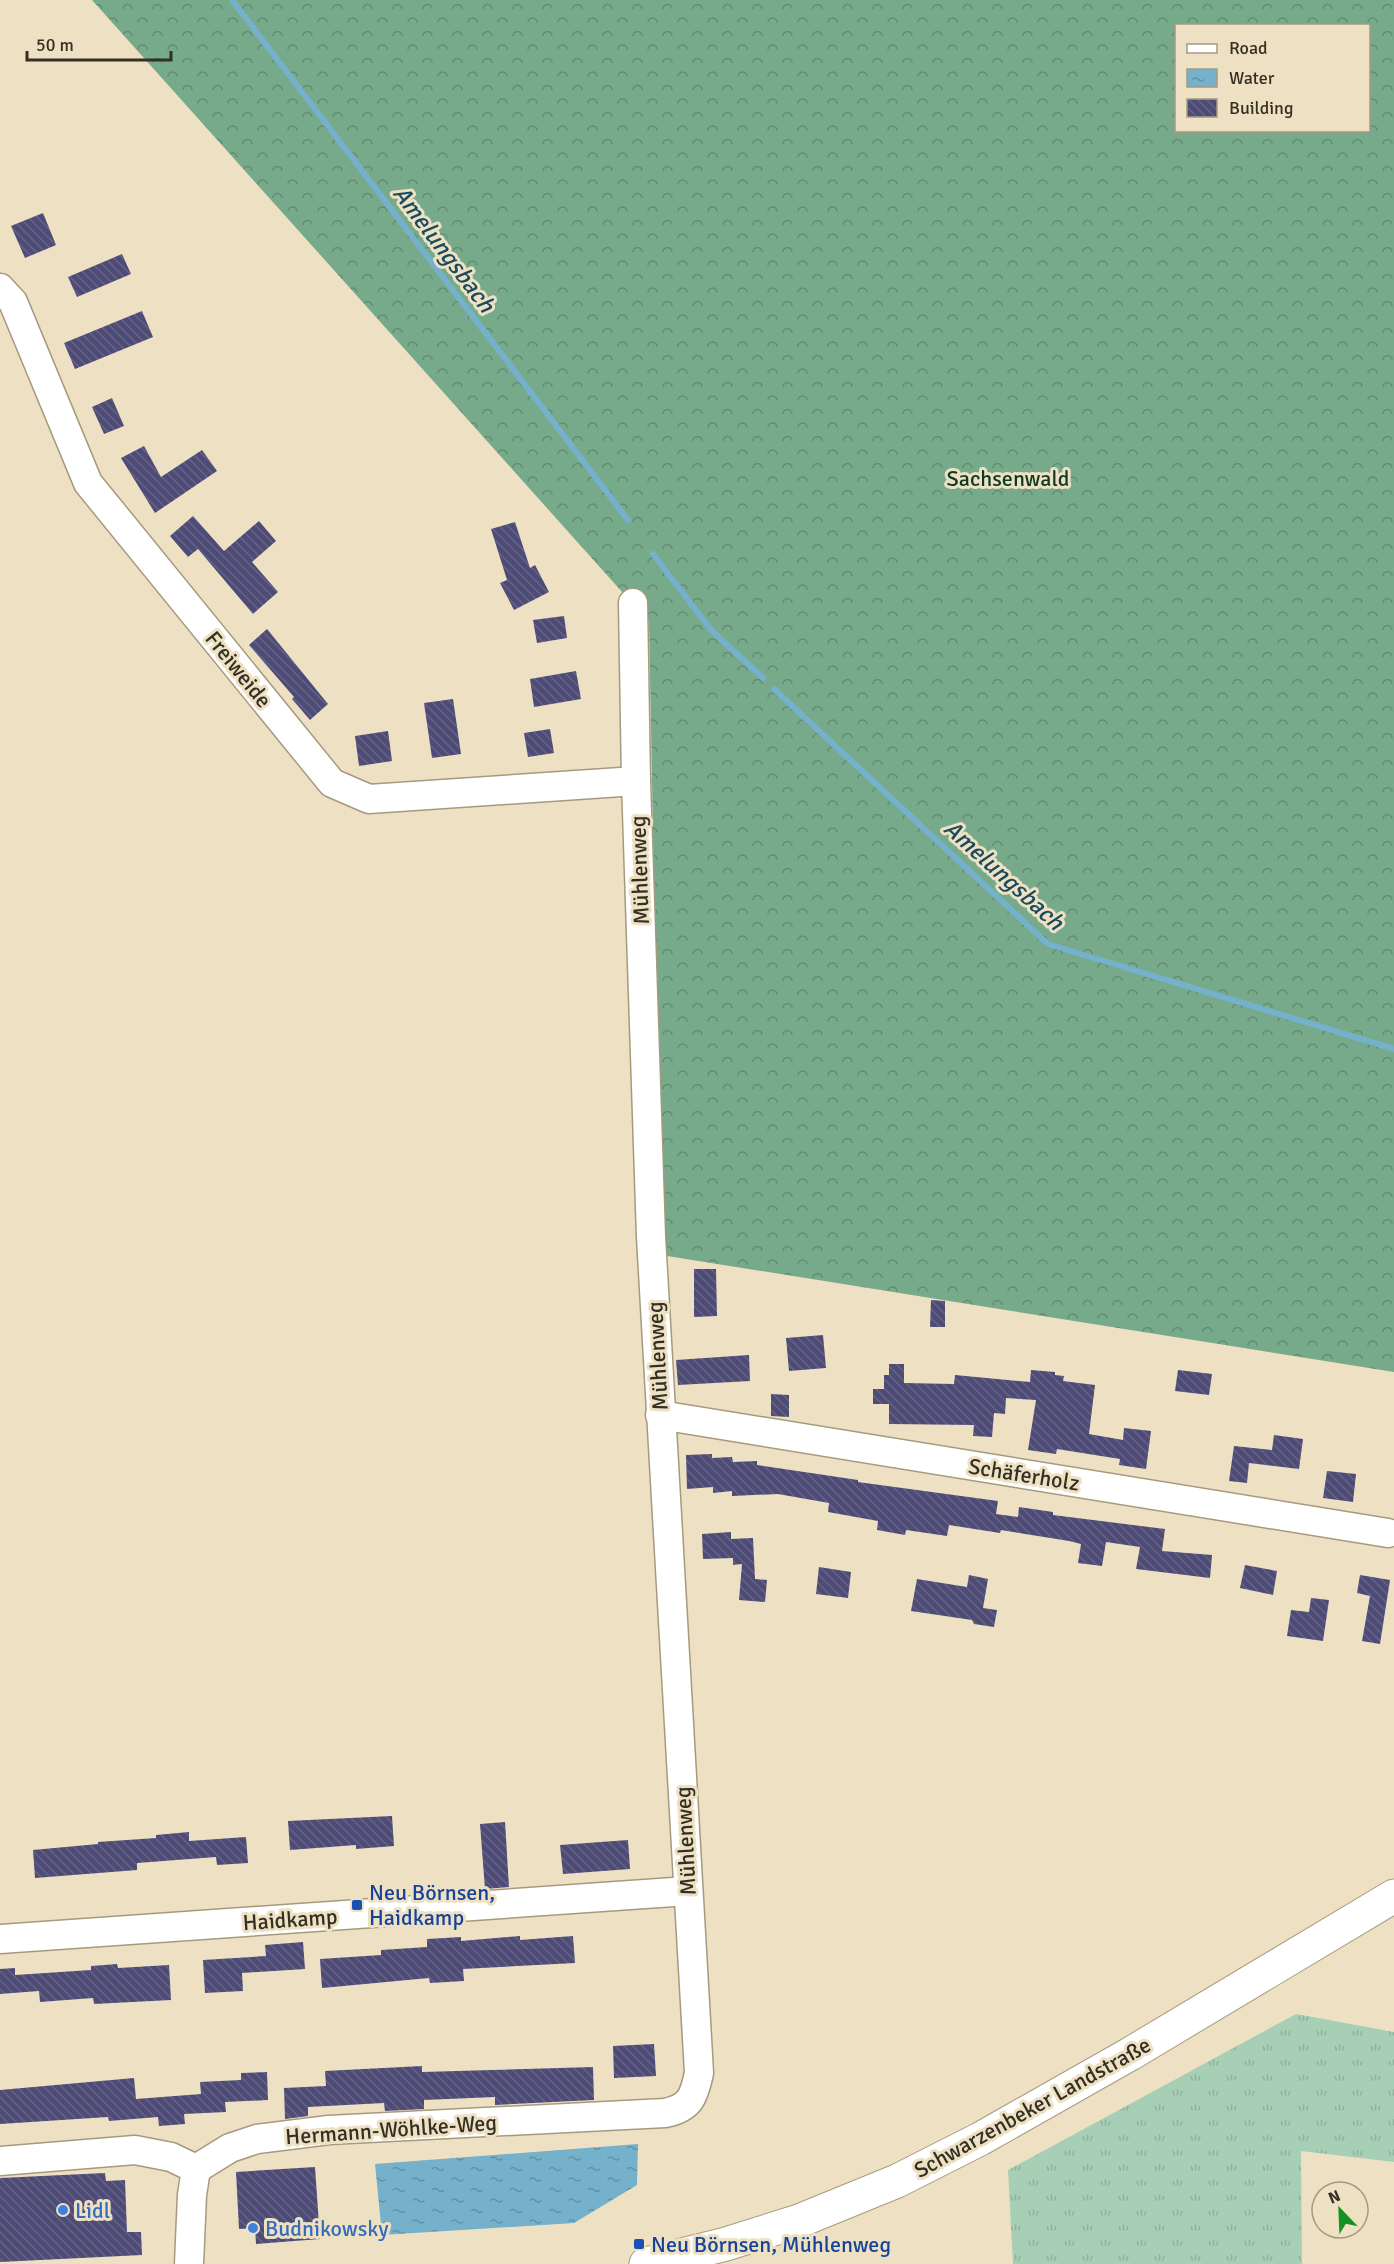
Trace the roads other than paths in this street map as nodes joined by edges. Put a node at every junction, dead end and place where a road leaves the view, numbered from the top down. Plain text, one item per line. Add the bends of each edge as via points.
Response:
1 (0, 288) edge
2 (633, 603) dead end
3 (636, 781) junction
4 (660, 1415) junction
5 (1388, 1533) dead end
6 (688, 1892) junction
7 (1394, 1896) edge
8 (0, 1939) edge
9 (687, 2104) joint
10 (0, 2161) edge
11 (196, 2169) junction
12 (189, 2264) edge
13 (646, 2264) edge

1 - 3 street, Freiweide via 13,302 88,483 332,783 369,799
2 - 3 street, Mühlenweg
3 - 4 street, Mühlenweg
4 - 5 street, Schäferholz
4 - 6 street, Mühlenweg
6 - 8 street, Haidkamp
6 - 9 street, Mühlenweg via 699,2073
7 - 13 main road, Schwarzenbeker Landstraße via 1130,2054 897,2181 799,2221
9 - 11 street, Hermann-Wöhlke-Weg via 664,2113 329,2130 257,2139 230,2148
10 - 11 street via 135,2151 171,2157
11 - 12 street

